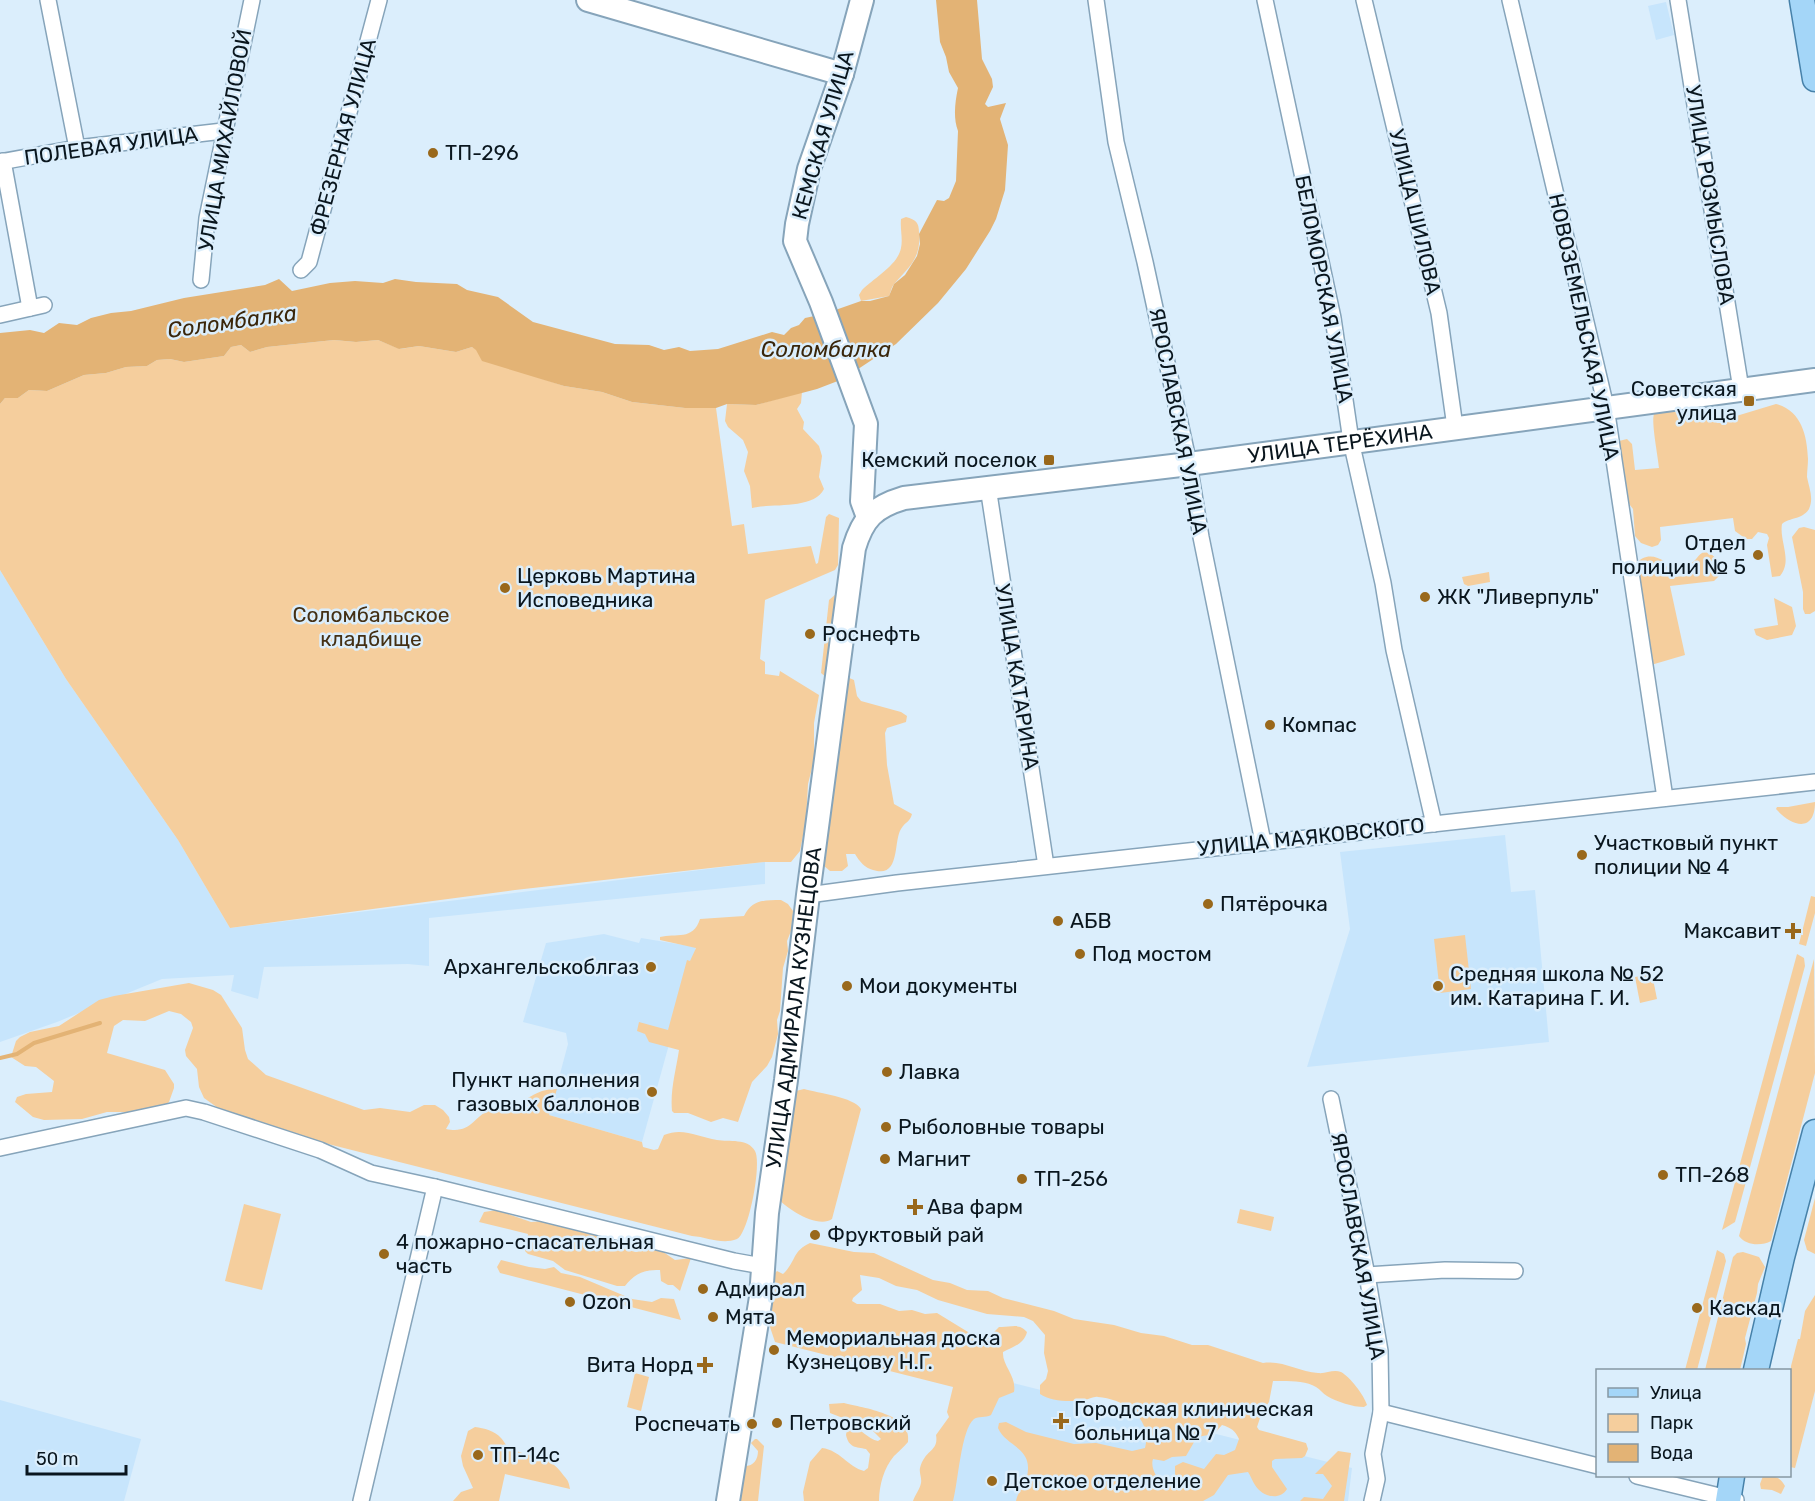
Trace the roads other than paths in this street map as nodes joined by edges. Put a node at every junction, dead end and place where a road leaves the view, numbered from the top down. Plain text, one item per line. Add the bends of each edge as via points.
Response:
1 (48, 0) edge
2 (252, 0) edge
3 (379, 0) edge
4 (588, 0) edge
5 (862, 0) edge
6 (1096, 0) edge
7 (1265, 0) edge
8 (1364, 0) edge
9 (1510, 0) edge
10 (1678, 0) edge
11 (1802, 0) edge
12 (842, 74) junction
13 (1815, 79) edge
14 (223, 131) junction
15 (77, 148) junction
16 (1, 162) edge
17 (301, 270) dead end
18 (201, 280) dead end
19 (0, 315) edge
20 (1815, 380) edge
21 (1742, 389) junction
22 (1606, 407) junction
23 (1455, 427) junction
24 (1351, 441) junction
25 (1189, 464) junction
26 (988, 487) junction
27 (868, 517) junction
28 (1815, 782) edge
29 (1665, 798) junction
30 (1434, 824) junction
31 (1263, 842) junction
32 (1046, 866) junction
33 (807, 895) junction
34 (1331, 1099) dead end
35 (1815, 1132) edge
36 (0, 1148) edge
37 (435, 1187) junction
38 (762, 1266) junction
39 (1515, 1271) dead end
40 (1367, 1275) junction
41 (1756, 1369) edge
42 (1381, 1412) junction
43 (1596, 1466) edge
44 (1642, 1477) edge
45 (1732, 1494) edge
46 (361, 1501) edge
47 (728, 1501) edge
48 (1372, 1501) edge

1 - 15 street
2 - 14 street, УЛИЦА МИХАЙЛОВОЙ
3 - 17 street, ФРЕЗЕРНАЯ УЛИЦА via 309,262
4 - 12 main road
5 - 12 main road, КЕМСКАЯ УЛИЦА
6 - 25 street, ЯРОСЛАВСКАЯ УЛИЦА via 1116,142
7 - 24 street, БЕЛОМОРСКАЯ УЛИЦА via 1333,318
8 - 23 street, УЛИЦА ШИЛОВА via 1439,312
9 - 22 street, НОВОЗЕМЕЛЬСКАЯ УЛИЦА
10 - 21 street, УЛИЦА РОЗМЫСЛОВА
11 - 13 main road
12 - 27 main road, КЕМСКАЯ УЛИЦА via 809,169 795,241 866,424 862,501
14 - 15 street, ПОЛЕВАЯ УЛИЦА
14 - 18 street, УЛИЦА МИХАЙЛОВОЙ via 207,218
15 - 16 street, ПОЛЕВАЯ УЛИЦА
16 - 19 street via 37,307
20 - 21 main road, УЛИЦА ТЕРЁХИНА
21 - 22 main road, УЛИЦА ТЕРЁХИНА
22 - 23 main road, УЛИЦА ТЕРЁХИНА
22 - 29 street, НОВОЗЕМЕЛЬСКАЯ УЛИЦА
23 - 24 main road, УЛИЦА ТЕРЁХИНА
24 - 25 main road, УЛИЦА ТЕРЁХИНА
24 - 30 street, БЕЛОМОРСКАЯ УЛИЦА
25 - 26 main road, УЛИЦА ТЕРЁХИНА
25 - 31 street, ЯРОСЛАВСКАЯ УЛИЦА
26 - 27 main road, УЛИЦА ТЕРЁХИНА via 904,498 886,504
26 - 32 street, УЛИЦА КАТАРИНА
27 - 33 main road, УЛИЦА АДМИРАЛА КУЗНЕЦОВА via 854,548
28 - 29 street, УЛИЦА МАЯКОВСКОГО
29 - 30 street, УЛИЦА МАЯКОВСКОГО
30 - 31 street, УЛИЦА МАЯКОВСКОГО
31 - 32 street, УЛИЦА МАЯКОВСКОГО
32 - 33 street, УЛИЦА МАЯКОВСКОГО
33 - 38 main road, УЛИЦА АДМИРАЛА КУЗНЕЦОВА
34 - 40 street, ЯРОСЛАВСКАЯ УЛИЦА
35 - 41 main road
36 - 37 street via 186,1108 320,1150 371,1173
37 - 38 street
37 - 46 street
38 - 47 main road, УЛИЦА АДМИРАЛА КУЗНЕЦОВА via 761,1297
39 - 40 street
40 - 42 street, ЯРОСЛАВСКАЯ УЛИЦА via 1380,1351
42 - 43 street
42 - 48 street, ЯРОСЛАВСКАЯ УЛИЦА via 1373,1454 1377,1479
44 - 45 street

